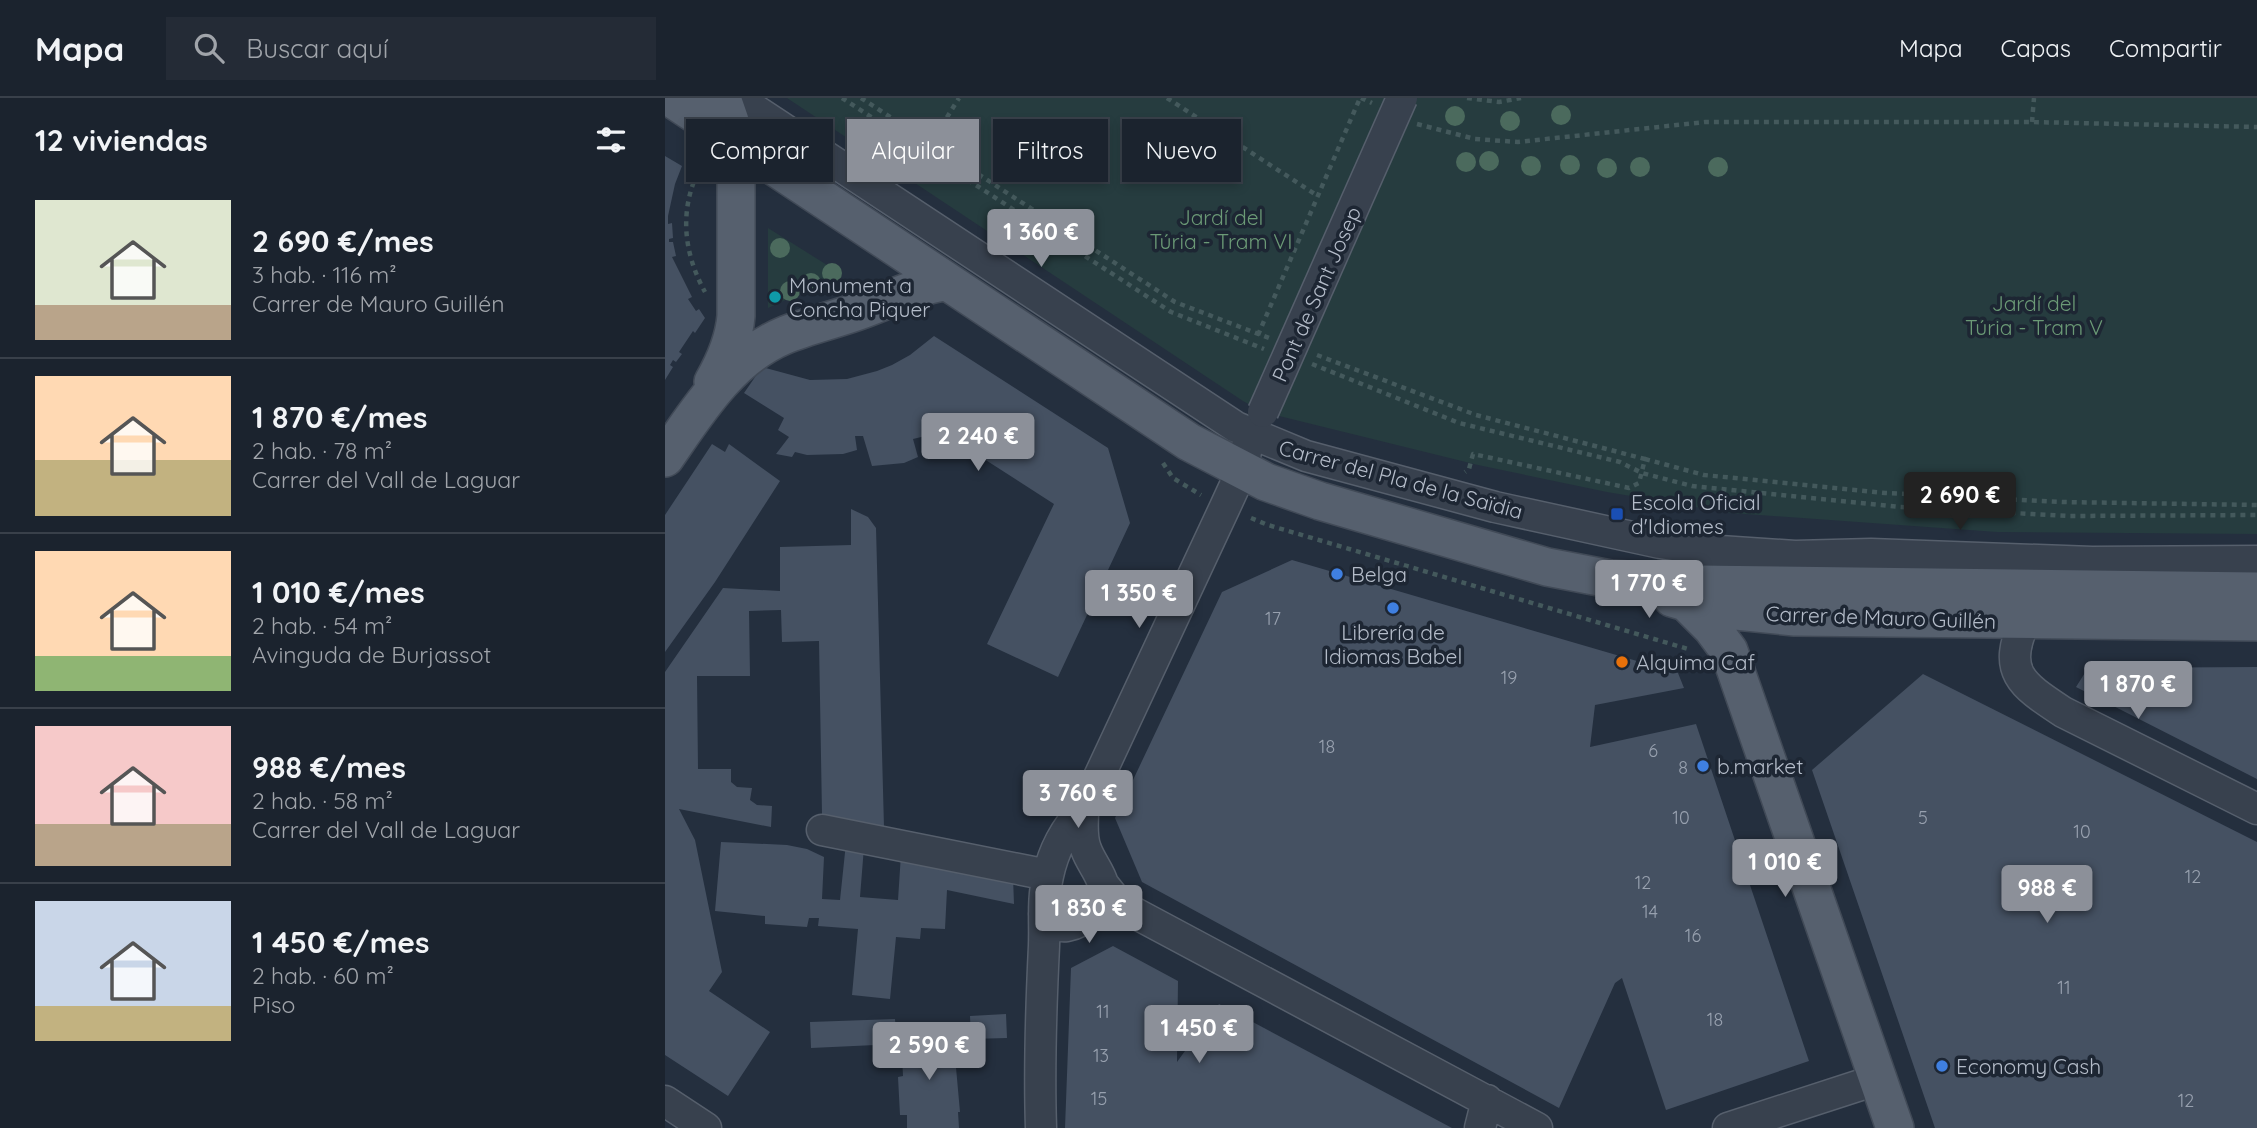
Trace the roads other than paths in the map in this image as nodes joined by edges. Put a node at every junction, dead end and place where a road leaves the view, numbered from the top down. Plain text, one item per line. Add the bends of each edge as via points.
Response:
1 (671, 98) edge
2 (722, 98) edge
3 (737, 98) edge
4 (1406, 109) edge
5 (703, 119) edge
6 (729, 119) edge
7 (736, 182) edge
8 (797, 182) edge
9 (945, 282) junction
10 (694, 416) junction
11 (1252, 421) junction
12 (665, 458) edge
13 (1242, 470) junction
14 (2257, 561) edge
15 (1632, 582) junction
16 (2257, 591) edge
17 (1687, 603) junction
18 (2025, 621) junction
19 (2257, 622) edge
20 (2257, 809) edge
21 (1083, 811) junction
22 (822, 830) dead end
23 (1051, 866) junction
24 (1098, 875) junction
25 (1044, 914) junction
26 (1879, 1079) junction
27 (665, 1101) edge
28 (1483, 1114) edge
29 (1523, 1125) edge
30 (706, 1128) edge
31 (1041, 1128) edge
32 (1728, 1128) edge
33 (1895, 1128) edge

1 - 5 main road, Carrer del Pla de la Saïdia
2 - 6 main road
3 - 11 street, Carrer del Pla de la Saïdia via 1140,365
4 - 11 street, Pont de Sant Josep, bridge
7 - 10 main road via 735,332
8 - 9 main road, Carrer del Pla de la Saïdia
9 - 10 main road via 764,346 735,367
9 - 13 main road, Carrer del Pla de la Saïdia via 1189,442
10 - 12 main road
11 - 13 street
11 - 14 street, Carrer del Pla de la Saïdia via 1306,456 1482,503 1705,550 1794,556
13 - 15 main road, Carrer del Pla de la Saïdia via 1320,501 1587,576
13 - 21 street
15 - 16 main road, Carrer de Mauro Guillén
15 - 17 main road, Carrer de Mauro Guillén
17 - 18 main road, Carrer de Mauro Guillén via 1795,617
17 - 26 main road via 1729,650
18 - 19 main road, Carrer de Mauro Guillén
18 - 20 street via 2014,660 2021,680 2039,696
21 - 23 street via 1069,824
21 - 24 street via 1085,848
22 - 23 street
23 - 24 street via 1062,854 1071,855 1083,859
23 - 25 street
24 - 25 street via 1102,895 1089,916 1074,925 1060,926
24 - 28 street via 1115,899 1132,911
25 - 31 street
26 - 32 street
26 - 33 main road
27 - 30 street
28 - 29 street

